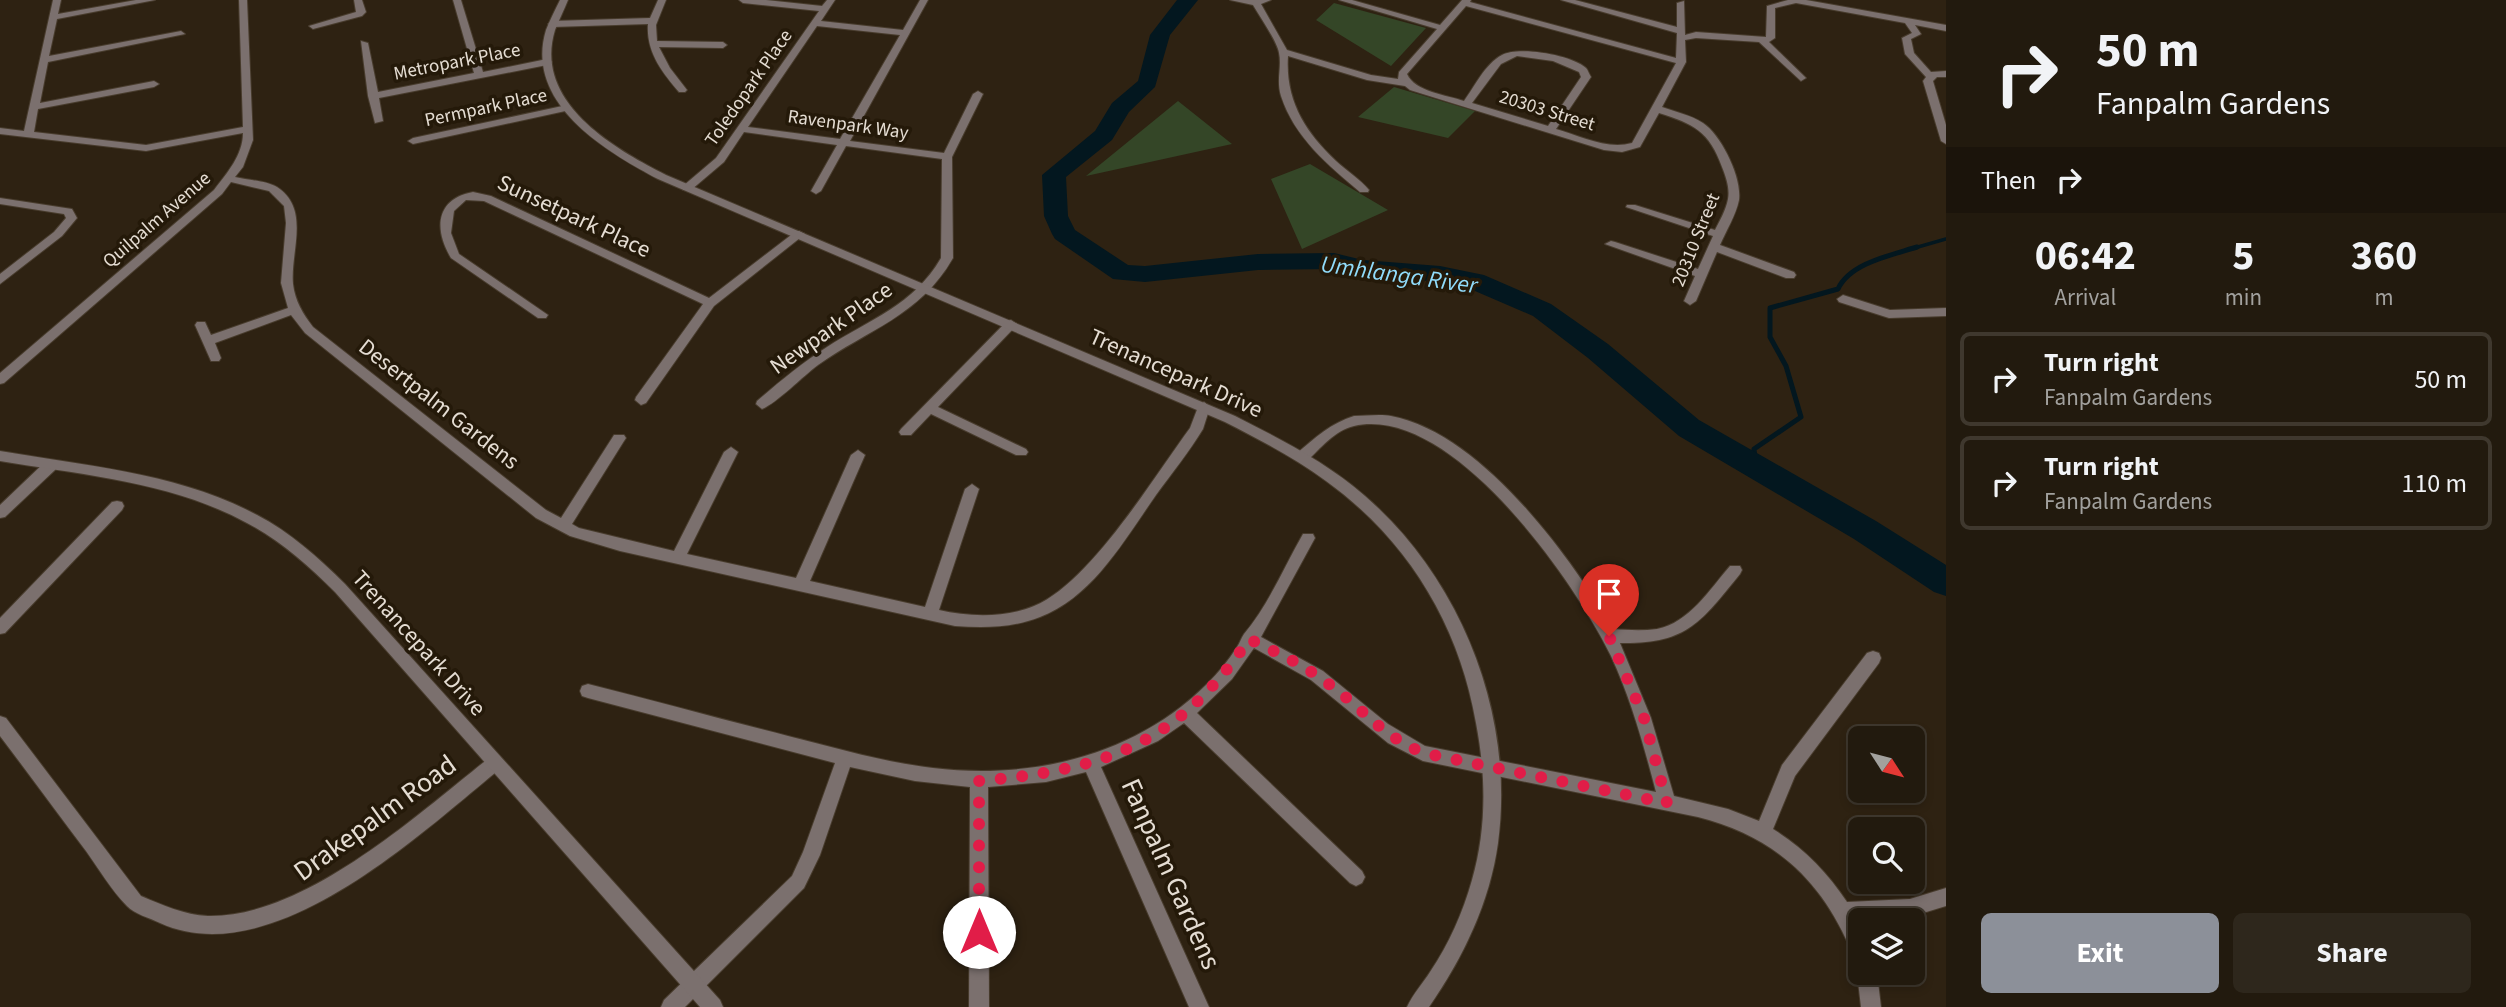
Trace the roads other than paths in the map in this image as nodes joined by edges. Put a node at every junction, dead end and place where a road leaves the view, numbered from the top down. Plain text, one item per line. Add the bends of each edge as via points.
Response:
1 (57, 0) edge
2 (151, 0) edge
3 (243, 0) edge
4 (358, 0) edge
5 (457, 0) edge
6 (564, 0) edge
7 (662, 0) edge
8 (743, 0) edge
9 (924, 0) edge
10 (1234, 0) edge
11 (1267, 0) edge
12 (1343, 0) edge
13 (1565, 0) edge
14 (1668, 0) edge
15 (1794, 0) edge
16 (1466, 1) edge
17 (1681, 2) edge
18 (828, 4) edge
19 (1256, 4) junction
20 (54, 17) junction
21 (652, 21) junction
22 (1909, 22) junction
23 (816, 23) junction
24 (552, 24) junction
25 (313, 26) dead end
26 (1442, 28) junction
27 (1946, 28) edge
28 (905, 33) junction
29 (181, 34) dead end
30 (1680, 35) junction
31 (1762, 40) junction
32 (364, 43) dead end
33 (654, 44) junction
34 (723, 45) dead end
35 (1283, 52) junction
36 (44, 60) junction
37 (547, 62) junction
38 (1681, 62) junction
39 (480, 74) junction
40 (1946, 74) edge
41 (1930, 76) junction
42 (1801, 78) dead end
43 (154, 83) dead end
44 (1407, 83) junction
45 (682, 90) dead end
46 (978, 94) dead end
47 (373, 96) junction
48 (1466, 104) junction
49 (35, 107) junction
50 (567, 108) junction
51 (1656, 108) junction
52 (378, 121) dead end
53 (248, 129) junction
54 (743, 129) junction
55 (0, 131) edge
56 (1550, 131) junction
57 (27, 135) junction
58 (413, 141) dead end
59 (845, 141) junction
60 (1946, 141) edge
61 (947, 157) junction
62 (230, 179) junction
63 (687, 188) junction
64 (1364, 190) dead end
65 (816, 191) dead end
66 (0, 201) edge
67 (1631, 207) dead end
68 (799, 234) junction
69 (1717, 234) junction
70 (1611, 244) dead end
71 (1712, 246) junction
72 (1700, 274) junction
73 (3, 275) edge
74 (1790, 275) dead end
75 (924, 287) junction
76 (1843, 299) dead end
77 (1690, 301) dead end
78 (710, 303) junction
79 (293, 310) junction
80 (1946, 312) edge
81 (542, 315) dead end
82 (1011, 324) junction
83 (201, 325) dead end
84 (208, 341) junction
85 (215, 358) dead end
86 (0, 380) edge
87 (641, 400) dead end
88 (762, 404) dead end
89 (1204, 407) junction
90 (930, 408) junction
91 (906, 432) dead end
92 (619, 438) dead end
93 (731, 452) dead end
94 (1021, 452) dead end
95 (0, 456) edge
96 (858, 456) dead end
97 (1302, 457) junction
98 (50, 466) junction
99 (972, 489) dead end
100 (117, 506) dead end
101 (0, 513) edge
102 (563, 526) junction
103 (1308, 538) dead end
104 (678, 557) junction
105 (1735, 570) dead end
106 (801, 584) junction
107 (930, 614) junction
108 (0, 628) edge
109 (1609, 636) junction
110 (1249, 639) junction
111 (1873, 658) dead end
112 (588, 691) dead end
113 (1186, 714) junction
114 (0, 723) edge
115 (845, 757) junction
116 (495, 763) junction
117 (1091, 764) junction
118 (1493, 766) junction
119 (979, 781) junction
120 (1667, 803) junction
121 (1763, 833) junction
122 (1356, 877) dead end
123 (1946, 897) edge
124 (1844, 911) junction
125 (1848, 920) edge
126 (691, 985) junction
127 (1868, 985) edge
128 (671, 1007) edge
129 (712, 1007) edge
130 (978, 1007) edge
131 (1199, 1007) edge
132 (1417, 1007) edge
133 (1871, 1007) edge

1 - 20 street
2 - 20 street
3 - 53 street, Quilpalm Avenue
4 - 25 street via 359,14
5 - 39 street
6 - 24 street, Trenancepark Drive
7 - 21 street
8 - 18 street
9 - 28 street
10 - 19 street
11 - 19 street
12 - 26 street
13 - 30 street
14 - 17 street
15 - 22 street
15 - 31 street via 1771,6 1771,38
16 - 26 street
16 - 38 street
17 - 30 street
18 - 23 street, Toledopark Place
19 - 35 street
20 - 36 street
21 - 24 street
21 - 33 street
22 - 27 street
22 - 41 street via 1917,34 1906,38 1908,50
23 - 28 street
23 - 54 street, Toledopark Place
24 - 37 street, Trenancepark Drive
26 - 44 street via 1402,74
28 - 59 street
29 - 36 street
30 - 31 street
30 - 38 street
31 - 42 street
32 - 47 street, Metropark Place
33 - 34 street
33 - 45 street via 659,61
35 - 44 street, 20303 Street via 1370,78
35 - 64 street via 1280,71 1288,103 1303,132 1326,160
36 - 49 street
37 - 39 street, Metropark Place
37 - 50 street, Trenancepark Drive via 552,83
38 - 51 street, 20303 Street
39 - 47 street, Metropark Place
40 - 41 street
41 - 60 street via 1928,83
43 - 49 street
44 - 48 street, 20303 Street
46 - 61 street
47 - 52 street, Metropark Place
48 - 56 street, 20303 Street
48 - 56 street via 1511,52 1529,52 1574,65 1586,77
49 - 57 street
50 - 58 street, Permpark Place
50 - 63 street, Trenancepark Drive via 606,146
51 - 56 street, 20303 Street via 1636,145 1629,148 1604,147
51 - 69 street, 20310 Street via 1701,125 1719,146 1734,187 1733,202
53 - 57 street via 145,148
53 - 62 street, Quilpalm Avenue via 247,149
54 - 59 street, Ravenpark Way
54 - 63 street, Toledopark Place via 720,160
55 - 57 street
59 - 61 street, Ravenpark Way
59 - 65 street
61 - 75 street, Newpark Place via 947,258
62 - 79 street via 273,189 289,205 286,288
62 - 86 street, Quilpalm Avenue
63 - 68 street, Trenancepark Drive
66 - 73 street via 68,212 72,218
67 - 69 street
68 - 75 street, Trenancepark Drive
68 - 78 street
69 - 71 street, 20310 Street
70 - 72 street
71 - 72 street, 20310 Street
71 - 74 street
72 - 77 street, 20310 Street
75 - 82 street, Trenancepark Drive
75 - 88 street, Newpark Place via 876,327 793,376
76 - 80 street via 1889,314
78 - 81 street, Sunsetpark Place via 487,198 474,195 458,200 444,221 455,256
78 - 87 street
79 - 84 street
79 - 102 street, Desertpalm Gardens via 309,330 541,514
82 - 89 street, Trenancepark Drive
82 - 90 street
83 - 84 street
84 - 85 street
89 - 97 street, Trenancepark Drive
89 - 107 street, Desertpalm Gardens via 1196,429 1098,565 1073,591 1043,610 1001,621 955,620
90 - 91 street
90 - 94 street
92 - 102 street
93 - 104 street
95 - 98 street, Trenancepark Drive
96 - 106 street
97 - 109 street via 1343,425 1368,419 1406,423 1433,435 1478,471 1540,535
97 - 118 street, Trenancepark Drive via 1378,518 1428,580 1469,659
98 - 101 street
98 - 116 street, Trenancepark Drive via 194,496 251,518 290,542 341,588
99 - 107 street
100 - 108 street
102 - 104 street, Desertpalm Gardens via 620,545
103 - 110 street, Fanpalm Gardens
104 - 106 street, Desertpalm Gardens
105 - 109 street via 1692,620 1673,631 1656,636
106 - 107 street, Desertpalm Gardens
109 - 120 street via 1644,718
110 - 113 street, Fanpalm Gardens via 1213,688
110 - 118 street via 1329,683 1397,742 1423,753
111 - 121 street via 1787,771
112 - 115 street, Fanpalm Gardens
113 - 117 street, Fanpalm Gardens via 1156,734
113 - 122 street
114 - 116 street, Drakepalm Road via 135,902 160,917 198,925 231,925 272,915 327,889
115 - 119 street, Fanpalm Gardens via 900,771
115 - 126 street via 798,882
116 - 126 street, Trenancepark Drive
117 - 119 street, Fanpalm Gardens
117 - 131 street, Fanpalm Gardens
118 - 120 street
118 - 132 street, Trenancepark Drive via 1492,837 1482,879 1451,952
119 - 130 street
120 - 121 street via 1742,822
121 - 124 street via 1826,885
123 - 124 street via 1909,906
124 - 125 street
126 - 128 street
126 - 129 street, Trenancepark Drive
127 - 133 street

